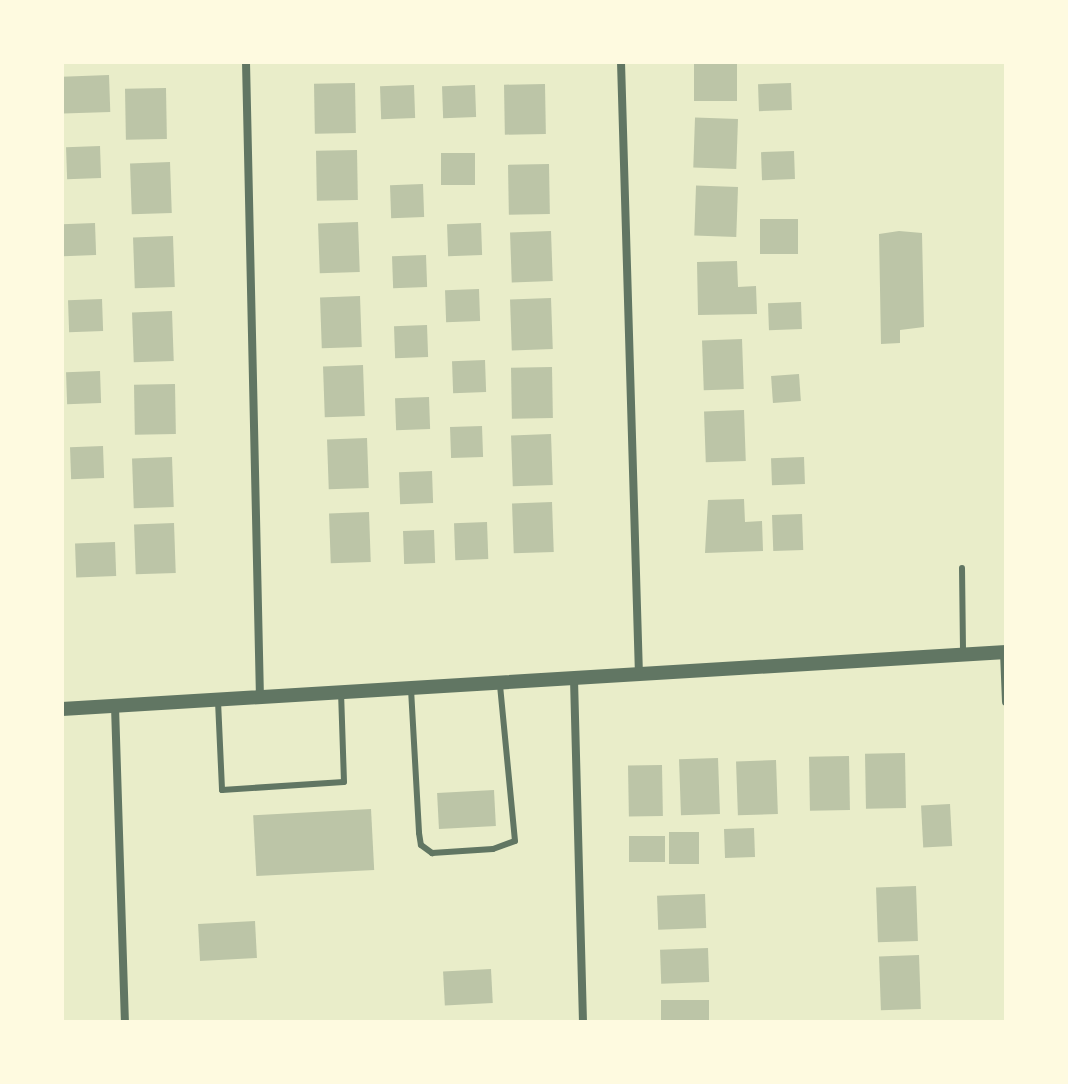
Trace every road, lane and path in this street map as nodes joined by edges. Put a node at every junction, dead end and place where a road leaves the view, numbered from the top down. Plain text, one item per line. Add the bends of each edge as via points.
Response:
1 (246, 62) edge
2 (621, 62) edge
3 (962, 568) dead end
4 (1005, 652) edge
5 (963, 655) junction
6 (639, 675) junction
7 (574, 679) junction
8 (500, 684) junction
9 (411, 689) junction
10 (341, 693) junction
11 (260, 698) junction
12 (218, 701) junction
13 (1006, 702) edge
14 (115, 706) junction
15 (62, 709) edge
16 (125, 1022) edge
17 (583, 1022) edge

1 - 11 street
2 - 6 street
3 - 5 lane
4 - 5 street
4 - 13 street
5 - 6 street
6 - 7 street
7 - 8 street
7 - 17 street
8 - 9 street
8 - 9 lane via 515,841 493,849 432,853 421,845 419,833
9 - 10 street
10 - 11 street
10 - 12 lane via 344,782 222,790
11 - 12 street
12 - 14 street
14 - 15 street
14 - 16 street

